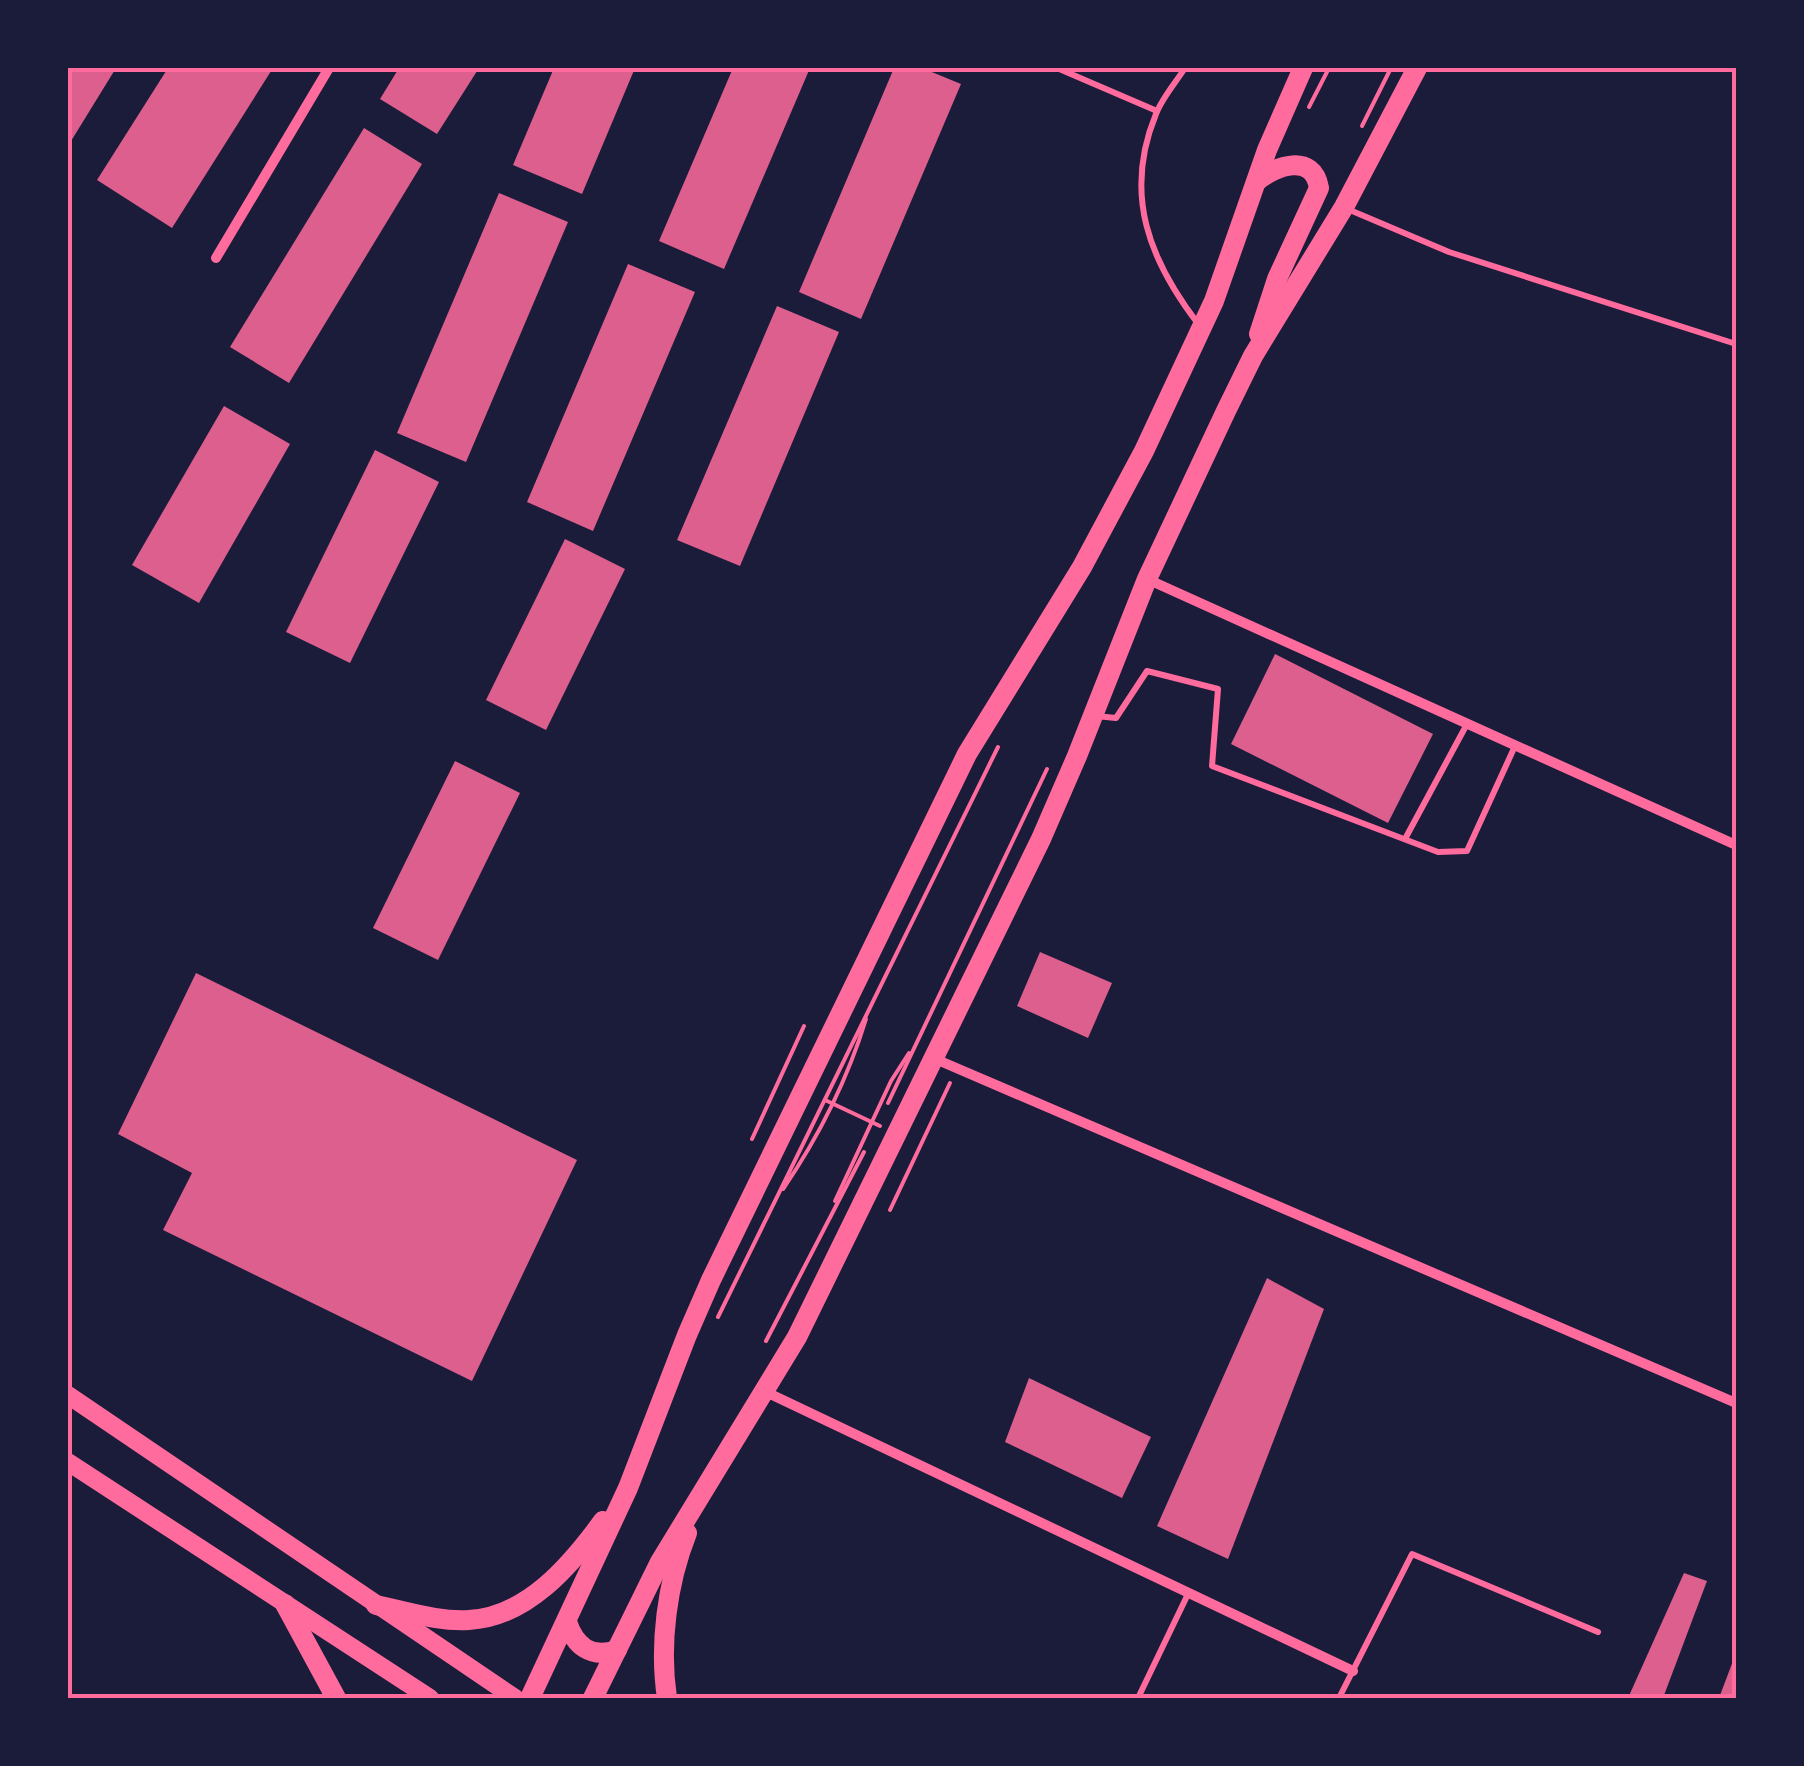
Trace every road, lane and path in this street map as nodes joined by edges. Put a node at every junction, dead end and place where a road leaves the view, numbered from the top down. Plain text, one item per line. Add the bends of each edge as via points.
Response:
1 (328, 68) edge
2 (1057, 68) edge
3 (1186, 68) edge
4 (1304, 68) edge
5 (1329, 68) edge
6 (1391, 68) edge
7 (1417, 68) edge
8 (1309, 107) dead end
9 (1157, 111) junction
10 (1360, 132) dead end
11 (1256, 181) junction
12 (1344, 207) junction
13 (216, 258) dead end
14 (1202, 329) junction
15 (1736, 344) edge
16 (1254, 356) junction
17 (1147, 579) junction
18 (1093, 716) junction
19 (1467, 724) junction
20 (1516, 745) junction
21 (998, 747) dead end
22 (1047, 769) dead end
23 (1405, 840) junction
24 (1736, 845) edge
25 (869, 1010) junction
26 (804, 1026) dead end
27 (914, 1045) junction
28 (933, 1058) junction
29 (950, 1084) dead end
30 (810, 1094) dead end
31 (826, 1100) junction
32 (878, 1125) junction
33 (892, 1132) dead end
34 (752, 1139) dead end
35 (776, 1199) junction
36 (890, 1210) dead end
37 (829, 1214) junction
38 (718, 1318) dead end
39 (766, 1341) dead end
40 (766, 1392) junction
41 (68, 1395) edge
42 (1736, 1403) edge
43 (68, 1462) edge
44 (628, 1488) junction
45 (703, 1492) junction
46 (1188, 1592) junction
47 (284, 1604) junction
48 (376, 1605) junction
49 (567, 1622) junction
50 (1598, 1632) dead end
51 (617, 1650) junction
52 (1353, 1671) junction
53 (336, 1698) edge
54 (430, 1698) edge
55 (515, 1698) edge
56 (530, 1698) edge
57 (593, 1698) edge
58 (667, 1698) edge
59 (1138, 1698) edge
60 (1339, 1698) edge

1 - 13 street
2 - 9 lane
3 - 9 lane
4 - 11 highway
5 - 8 path
6 - 10 path
7 - 12 highway
9 - 14 lane via 1140,164 1143,215 1156,260
11 - 14 highway
11 - 16 highway via 1294,164 1317,179 1318,188 1277,279
12 - 15 lane via 1449,252
12 - 16 highway
14 - 44 highway via 1098,539 938,809 703,1298
16 - 17 highway
17 - 18 highway
17 - 19 street
18 - 23 lane via 1116,718 1147,671 1218,689 1212,766
18 - 28 highway
19 - 20 street
19 - 23 lane
20 - 23 lane via 1467,851 1438,852
20 - 24 street
21 - 25 path
22 - 27 path
25 - 31 path
25 - 35 path via 835,1103
26 - 34 path
27 - 32 path
27 - 37 path
28 - 40 highway
28 - 42 street
29 - 36 path
30 - 31 path
31 - 32 path
31 - 35 path
32 - 33 path
32 - 37 path
35 - 38 path
37 - 39 path
40 - 45 highway
40 - 46 street
41 - 48 main road
43 - 47 main road
44 - 48 highway via 572,1561 510,1610 466,1620
44 - 49 highway
45 - 51 highway
45 - 58 highway via 673,1580 664,1650
46 - 52 street
46 - 59 lane
47 - 53 highway
47 - 54 main road
48 - 55 main road
49 - 51 highway via 589,1652
49 - 56 highway
50 - 52 lane via 1412,1554
51 - 57 highway
52 - 60 lane

